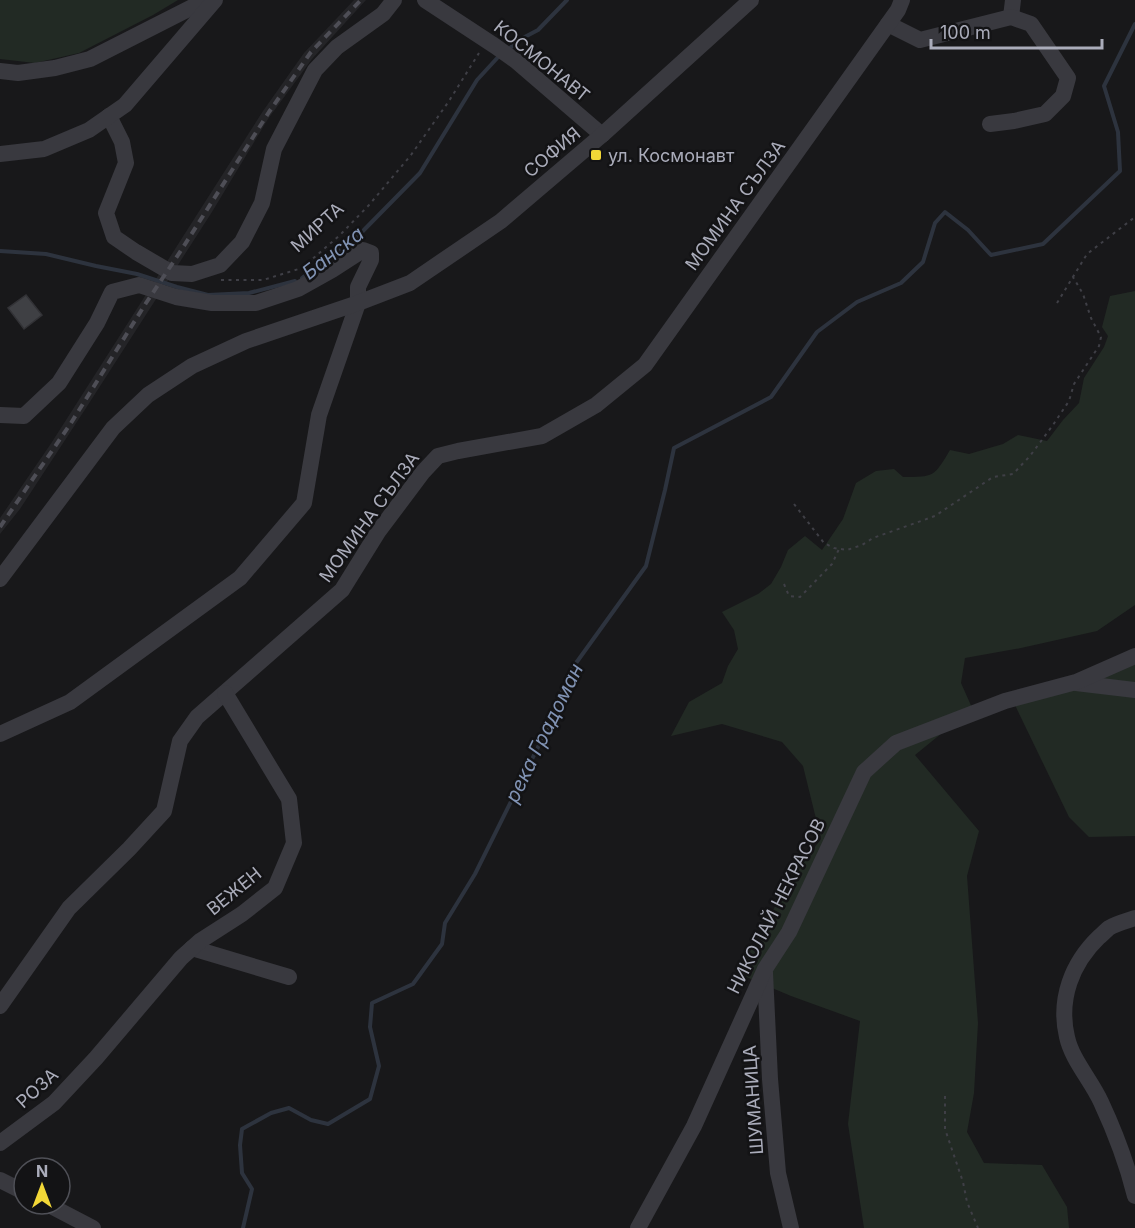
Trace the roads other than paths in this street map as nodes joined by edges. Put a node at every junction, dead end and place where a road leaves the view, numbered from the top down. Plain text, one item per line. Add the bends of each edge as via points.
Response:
1 (206, 0) edge
2 (215, 0) edge
3 (394, 0) edge
4 (425, 0) edge
5 (751, 0) edge
6 (902, 0) edge
7 (1013, 0) edge
8 (1011, 17) junction
9 (888, 24) junction
10 (0, 71) edge
11 (109, 116) junction
12 (990, 124) dead end
13 (602, 135) junction
14 (0, 154) edge
15 (358, 303) junction
16 (0, 415) edge
17 (0, 579) edge
18 (1135, 656) edge
19 (1076, 682) junction
20 (1135, 690) edge
21 (225, 693) junction
22 (0, 734) edge
23 (1135, 918) edge
24 (192, 948) junction
25 (765, 969) junction
26 (289, 977) dead end
27 (0, 1006) edge
28 (96, 1058) joint
29 (0, 1143) edge
30 (1135, 1196) edge
31 (70, 1216) edge
32 (93, 1228) edge
33 (638, 1228) edge
34 (791, 1228) edge

1 - 10 street via 90,59 18,73
2 - 11 street via 125,105
3 - 11 street via 383,14 337,47 315,70 274,149 262,203 242,242 219,265 192,274 172,273 114,237 106,213 126,163 122,142
4 - 13 street, КОСМОНАВТ via 516,62
5 - 13 street, СОФИЯ
6 - 9 street, МОМИНА СЪЛЗА
7 - 8 street
8 - 9 street via 920,40
8 - 12 street via 1031,24 1068,78 1063,96 1045,114
9 - 21 street, МОМИНА СЪЛЗА via 645,365 596,405 542,436 438,456 378,532 342,590
11 - 14 street via 44,149
13 - 15 street, СОФИЯ via 501,221 410,283
15 - 16 street via 358,287 371,260 371,253 363,250 298,288 256,303 212,303 139,285 112,292 59,383 24,416
15 - 17 street, СОФИЯ via 246,341 192,366 148,395 113,428
15 - 22 street via 319,415 304,503 240,578 70,702
18 - 19 street, НИКОЛАЙ НЕКРАСОВ
19 - 20 street
19 - 25 street, НИКОЛАЙ НЕКРАСОВ via 1005,701 896,743 864,772 789,932
21 - 24 street, ВЕЖЕН via 289,799 294,843 275,888
21 - 27 street, МОМИНА СЪЛЗА via 197,717 180,741 164,811 69,908
23 - 30 street via 1109,928 1089,947 1067,989 1064,1011 1067,1038 1100,1100
24 - 26 street
24 - 28 street, ВЕЖЕН
25 - 33 street, НИКОЛАЙ НЕКРАСОВ via 694,1126
25 - 34 street, ШУМАНИЦА via 778,1173
28 - 29 street, РОЗА via 54,1103
31 - 32 street

